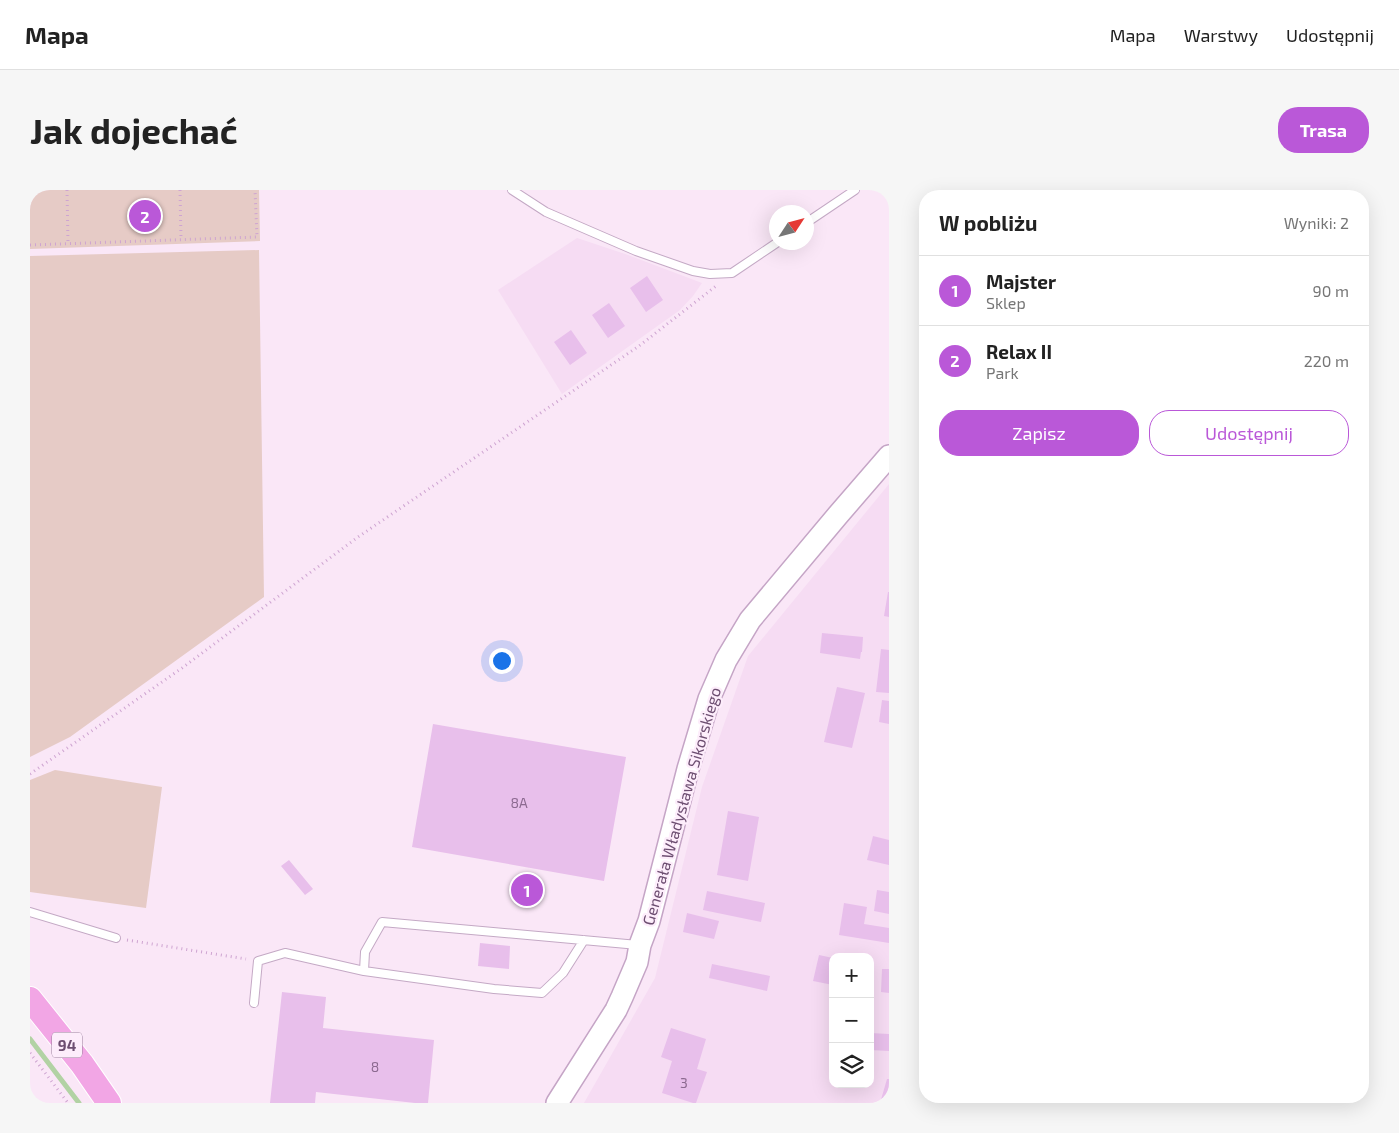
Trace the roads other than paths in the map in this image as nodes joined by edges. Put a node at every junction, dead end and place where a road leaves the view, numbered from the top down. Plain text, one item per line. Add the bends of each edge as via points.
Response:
1 (512, 190) edge
2 (855, 190) edge
3 (814, 218) edge
4 (769, 248) edge
5 (889, 456) edge
6 (30, 912) edge
7 (116, 938) road end
8 (584, 940) junction
9 (640, 945) junction
10 (364, 970) junction
11 (30, 999) edge
12 (254, 1003) dead end
13 (110, 1103) edge
14 (557, 1103) edge

1 - 4 lane via 546,212 692,271 732,273
2 - 3 lane
5 - 9 main road, Generała Władysława Sikorskiego via 750,620 726,660 709,699
6 - 7 lane
8 - 9 lane
8 - 10 lane via 563,973 542,993 494,990
8 - 10 lane via 382,922 365,952
9 - 14 main road, Generała Władysława Sikorskiego via 637,962 616,1010
10 - 12 lane via 285,953 258,961
11 - 13 main road, 94

